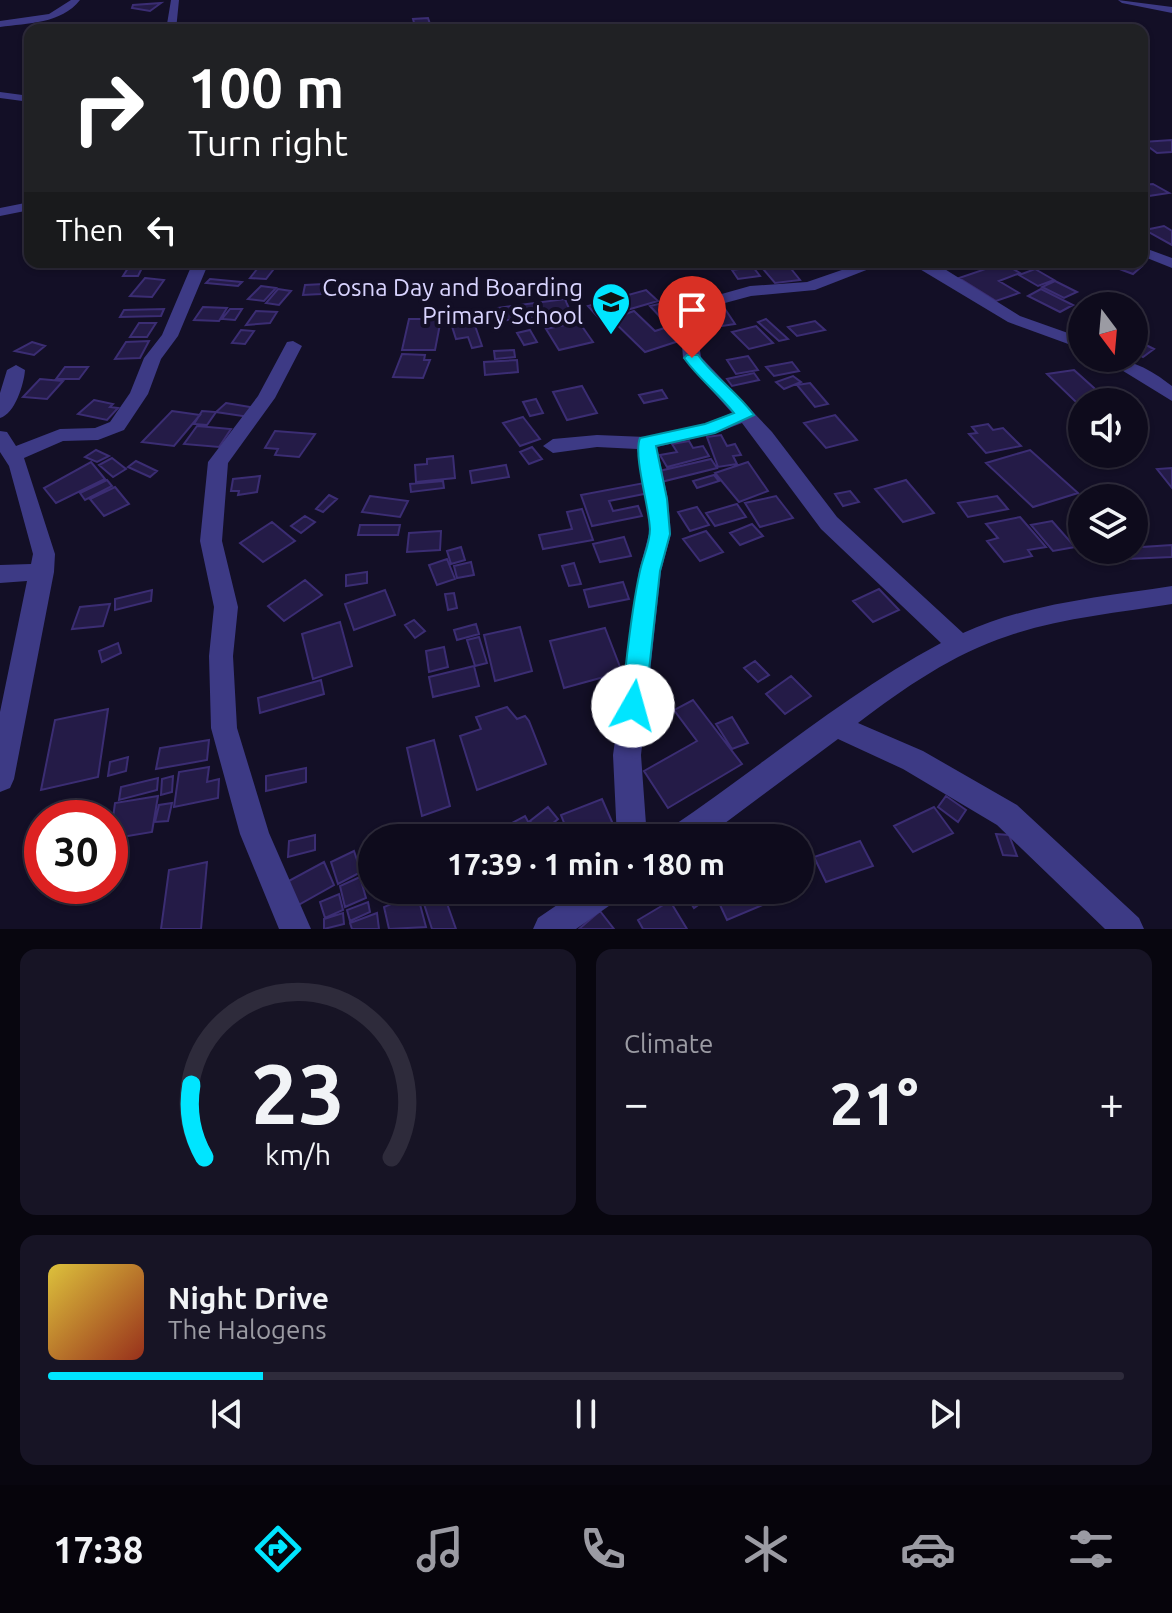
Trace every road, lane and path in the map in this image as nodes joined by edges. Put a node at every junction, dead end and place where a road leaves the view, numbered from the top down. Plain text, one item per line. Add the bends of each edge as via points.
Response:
1 (76, 0) edge
2 (175, 0) edge
3 (1122, 0) edge
4 (1172, 10) edge
5 (0, 24) edge
6 (172, 24) edge
7 (0, 95) edge
8 (24, 98) edge
9 (24, 207) edge
10 (0, 212) edge
11 (1148, 253) edge
12 (1172, 263) edge
13 (198, 268) edge
14 (862, 268) edge
15 (933, 268) edge
16 (1068, 339) edge
17 (293, 346) dead end
18 (16, 370) dead end
19 (1138, 372) edge
20 (1172, 395) edge
21 (0, 412) edge
22 (745, 415) junction
23 (646, 443) junction
24 (6, 446) edge
25 (553, 446) dead end
26 (43, 572) junction
27 (0, 574) edge
28 (1172, 595) edge
29 (960, 645) junction
30 (835, 725) junction
31 (0, 779) edge
32 (631, 824) edge
33 (699, 824) edge
34 (585, 904) edge
35 (295, 929) edge
36 (549, 929) edge
37 (1128, 929) edge

1 - 5 street via 59,14
2 - 6 street
3 - 4 street
7 - 8 street
9 - 10 street
11 - 12 street
13 - 24 street via 170,336 117,426 98,434
14 - 22 street via 809,287 750,291 692,307 687,322 694,342 692,358
15 - 16 street via 1014,319
17 - 35 street via 266,398 218,462 211,541 226,607 221,656 224,728 255,834
18 - 21 street
19 - 20 street
22 - 23 street
22 - 29 street via 829,523
23 - 25 street
23 - 32 street via 660,534 650,571 627,755
24 - 26 street via 42,535
26 - 27 street
26 - 31 street
28 - 29 street via 1030,621
29 - 30 street
30 - 33 street
30 - 37 street via 913,760 1007,815
34 - 36 street

